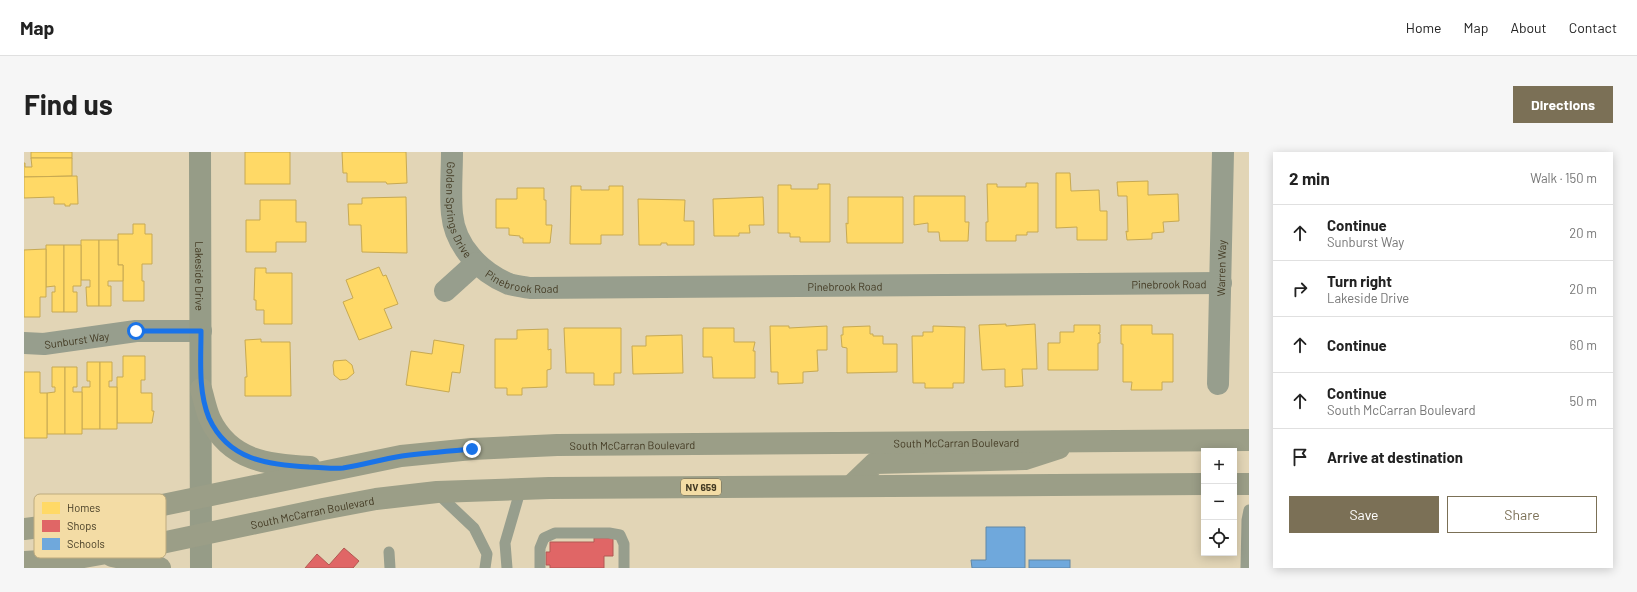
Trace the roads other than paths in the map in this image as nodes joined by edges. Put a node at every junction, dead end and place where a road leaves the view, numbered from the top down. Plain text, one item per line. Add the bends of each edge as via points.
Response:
1 (200, 152) edge
2 (452, 152) edge
3 (1223, 152) edge
4 (476, 263) junction
5 (1221, 283) junction
6 (445, 292) dead end
7 (201, 331) junction
8 (24, 343) edge
9 (1218, 384) dead end
10 (201, 389) junction
11 (1249, 440) edge
12 (1079, 441) junction
13 (342, 468) junction
14 (1201, 484) edge
15 (1237, 484) edge
16 (1249, 484) edge
17 (851, 486) junction
18 (521, 488) junction
19 (437, 492) junction
20 (201, 498) junction
21 (166, 505) edge
22 (1249, 510) edge
23 (34, 527) edge
24 (24, 528) edge
25 (202, 534) junction
26 (166, 541) edge
27 (389, 552) dead end
28 (78, 558) edge
29 (121, 558) edge
30 (24, 562) edge
31 (160, 568) edge
32 (201, 568) edge
33 (390, 568) edge
34 (485, 568) edge
35 (507, 568) edge
36 (540, 568) edge
37 (624, 568) edge
38 (1246, 568) edge

1 - 7 main road, Lakeside Drive
2 - 4 street, Golden Springs Drive via 452,214 458,235
3 - 5 street, Warren Way
4 - 5 street, Pinebrook Road via 493,276 511,284 530,288
4 - 6 street
5 - 9 street, Warren Way
7 - 8 street, Sunburst Way via 136,331 44,344
7 - 10 main road, Lakeside Drive
10 - 13 main road via 209,417 217,432 228,445 243,454 260,462
10 - 20 main road, Lakeside Drive
11 - 12 main road, South McCarran Boulevard
12 - 13 main road, South McCarran Boulevard via 557,445 417,454
12 - 17 main road via 1025,459 875,463
13 - 20 main road, South McCarran Boulevard
14 - 17 main road, South McCarran Boulevard / NV 659
15 - 16 main road
17 - 18 main road, South McCarran Boulevard / NV 659
18 - 19 main road, South McCarran Boulevard / NV 659
18 - 35 lane via 505,543
19 - 25 main road, South McCarran Boulevard / NV 659 via 368,500
19 - 34 lane via 474,528 487,554
20 - 21 main road, South McCarran Boulevard
20 - 25 main road, Lakeside Drive
22 - 38 lane
23 - 24 main road, South McCarran Boulevard
25 - 26 main road, South McCarran Boulevard / NV 659
25 - 32 main road, Lakeside Drive
27 - 33 lane
28 - 30 main road, South McCarran Boulevard / NV 659
29 - 31 main road
36 - 37 lane via 540,548 544,538 555,533 620,535 624,544

